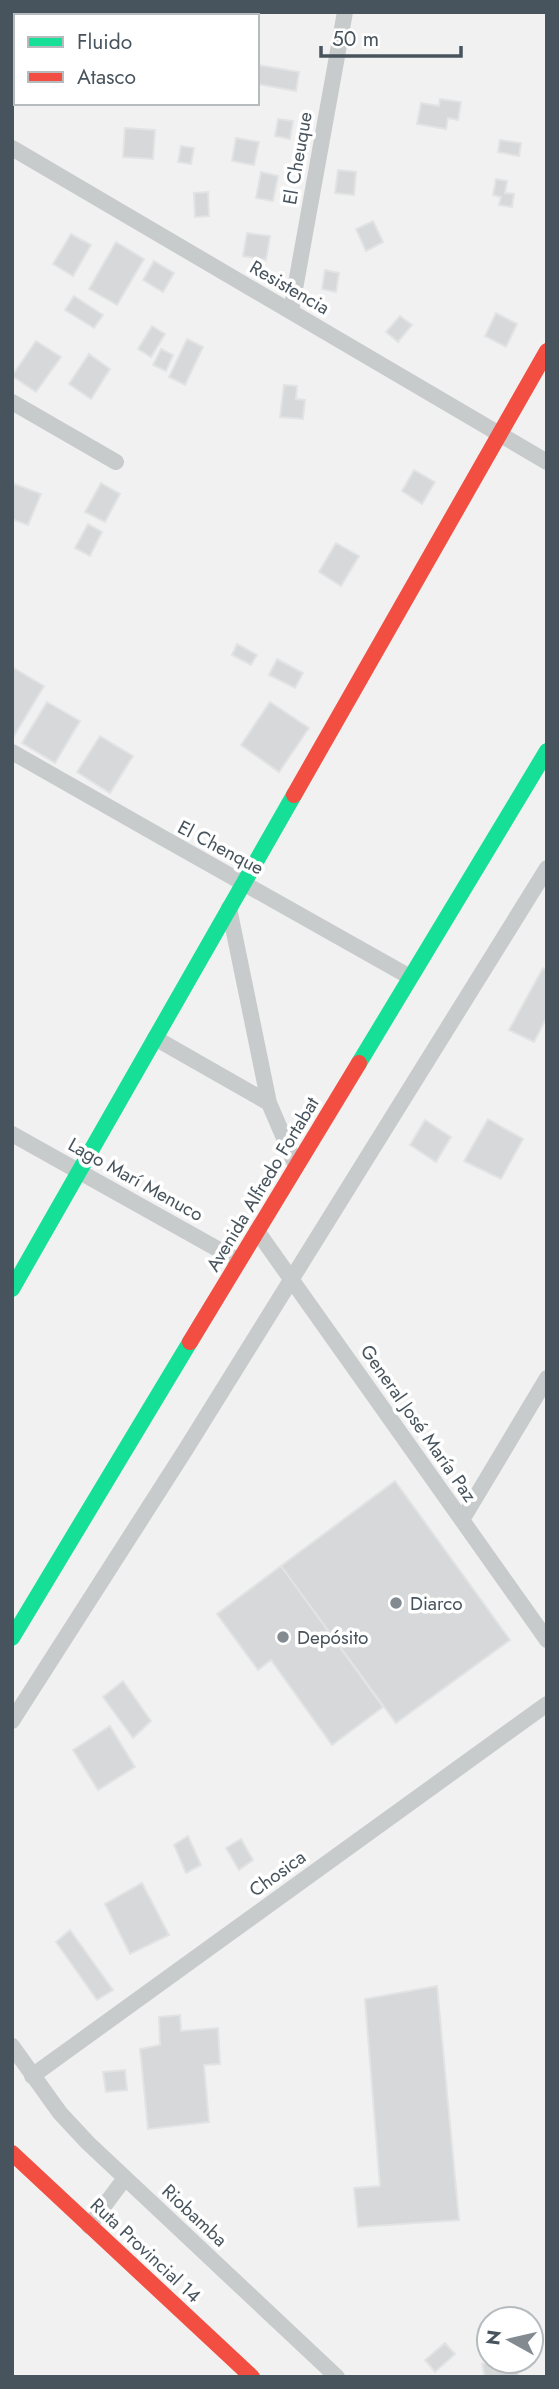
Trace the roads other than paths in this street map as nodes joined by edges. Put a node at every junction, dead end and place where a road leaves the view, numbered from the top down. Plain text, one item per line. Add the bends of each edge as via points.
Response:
1 (345, 12) edge
2 (12, 148) edge
3 (291, 311) junction
4 (547, 351) edge
5 (12, 402) edge
6 (499, 434) junction
7 (116, 462) dead end
8 (547, 462) edge
9 (547, 751) edge
10 (12, 752) edge
11 (547, 868) edge
12 (244, 882) junction
13 (229, 908) junction
14 (410, 977) junction
15 (155, 1038) junction
16 (269, 1104) junction
17 (12, 1134) edge
18 (296, 1167) junction
19 (79, 1172) junction
20 (257, 1231) junction
21 (239, 1261) junction
22 (291, 1279) junction
23 (12, 1289) edge
24 (547, 1378) edge
25 (462, 1520) junction
26 (12, 1638) edge
27 (547, 1640) edge
28 (547, 1704) edge
29 (12, 1721) edge
30 (12, 2046) edge
31 (32, 2076) junction
32 (12, 2153) edge
33 (125, 2178) junction
34 (89, 2226) junction
35 (252, 2377) edge
36 (337, 2377) edge

1 - 3 street, El Cheuque
2 - 3 street, Resistencia
3 - 6 street, Resistencia
4 - 6 main road
5 - 7 street
6 - 8 street, Resistencia
6 - 12 main road
9 - 14 main road, Avenida Alfredo Fortabat
10 - 12 street, El Chenque
11 - 22 street
12 - 13 main road
12 - 14 street, El Chenque
13 - 15 main road
13 - 16 street
14 - 18 main road, Avenida Alfredo Fortabat
15 - 16 street
15 - 19 main road
16 - 18 street
17 - 19 street, Lago Marí Menuco
18 - 20 main road, Avenida Alfredo Fortabat
19 - 21 street, Lago Marí Menuco
19 - 23 main road
20 - 21 main road, Avenida Alfredo Fortabat
20 - 22 street, General José María Paz
21 - 26 main road, Avenida Alfredo Fortabat
22 - 25 street, General José María Paz
22 - 29 street
24 - 25 street
25 - 27 street, General José María Paz
28 - 31 street, Chosica
30 - 31 street, Riobamba
31 - 33 street, Riobamba via 60,2113
32 - 34 main road, Ruta Provincial 14
33 - 34 street
33 - 36 street, Riobamba
34 - 35 main road, Ruta Provincial 14

